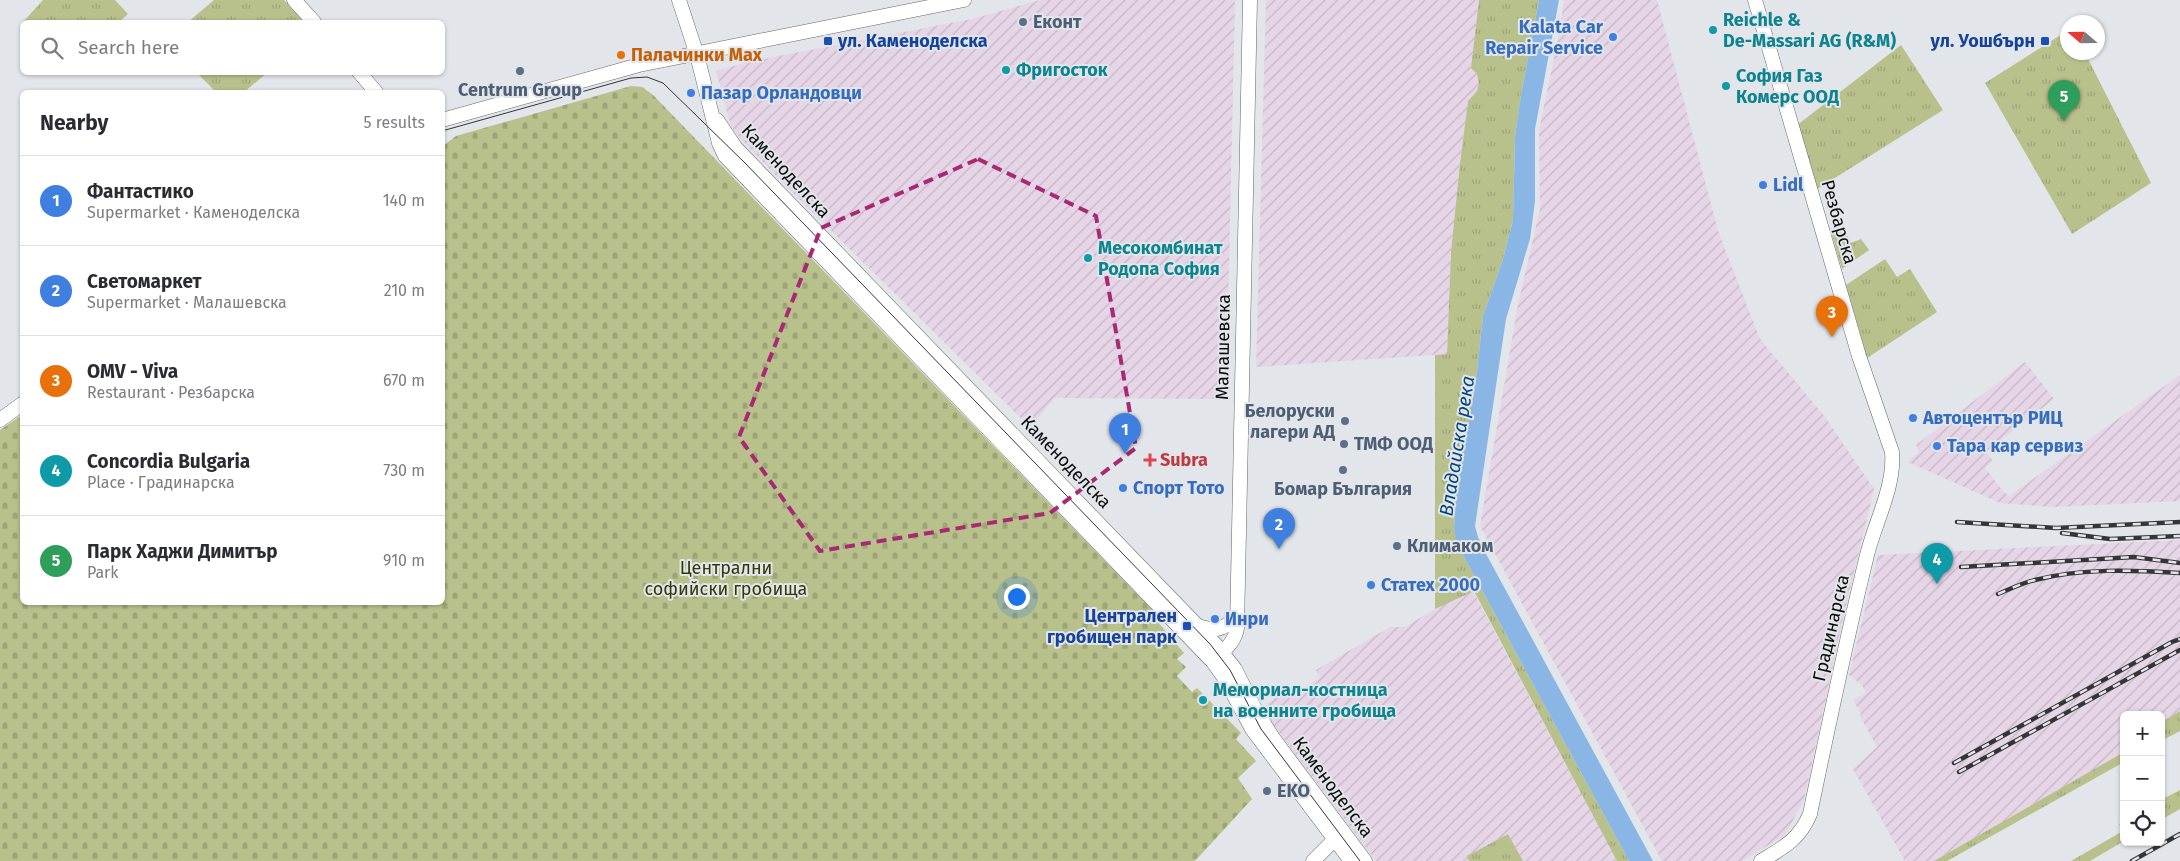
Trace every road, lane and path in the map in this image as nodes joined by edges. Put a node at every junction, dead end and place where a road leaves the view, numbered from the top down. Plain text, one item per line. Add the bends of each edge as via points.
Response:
1 (294, 0) edge
2 (679, 0) edge
3 (964, 0) edge
4 (1250, 0) edge
5 (1756, 0) edge
6 (312, 20) edge
7 (697, 55) junction
8 (362, 75) edge
9 (374, 90) edge
10 (712, 113) junction
11 (445, 119) edge
12 (20, 405) edge
13 (0, 420) edge
14 (1892, 452) joint
15 (1236, 605) junction
16 (1233, 620) junction
17 (1199, 626) junction
18 (1236, 636) junction
19 (1214, 653) junction
20 (1240, 679) junction
21 (1339, 836) junction
22 (1313, 861) edge
23 (1351, 861) edge
24 (1365, 861) edge
25 (1761, 861) edge

1 - 6 street
2 - 7 street, Каменоделска
3 - 7 street
4 - 15 street, Малашевска
5 - 14 street, Резбарска via 1858,356
7 - 10 street, Каменоделска
7 - 11 street via 639,65
8 - 9 street
10 - 17 street, Каменоделска via 735,147
10 - 19 street, Каменоделска via 725,156
12 - 13 street
14 - 25 street, Градинарска via 1891,476 1847,638 1810,814 1804,829 1791,843
15 - 16 street, Малашевска
15 - 18 street, Малашевска
16 - 17 street via 1218,630
16 - 19 street, Малашевска
17 - 19 street, Каменоделска
18 - 19 street
18 - 20 street, Малашевска
19 - 20 street, Каменоделска
19 - 21 street, Каменоделска via 1252,729
20 - 21 street, Каменоделска via 1273,738
21 - 22 street
21 - 23 street, Каменоделска
21 - 24 street, Каменоделска

